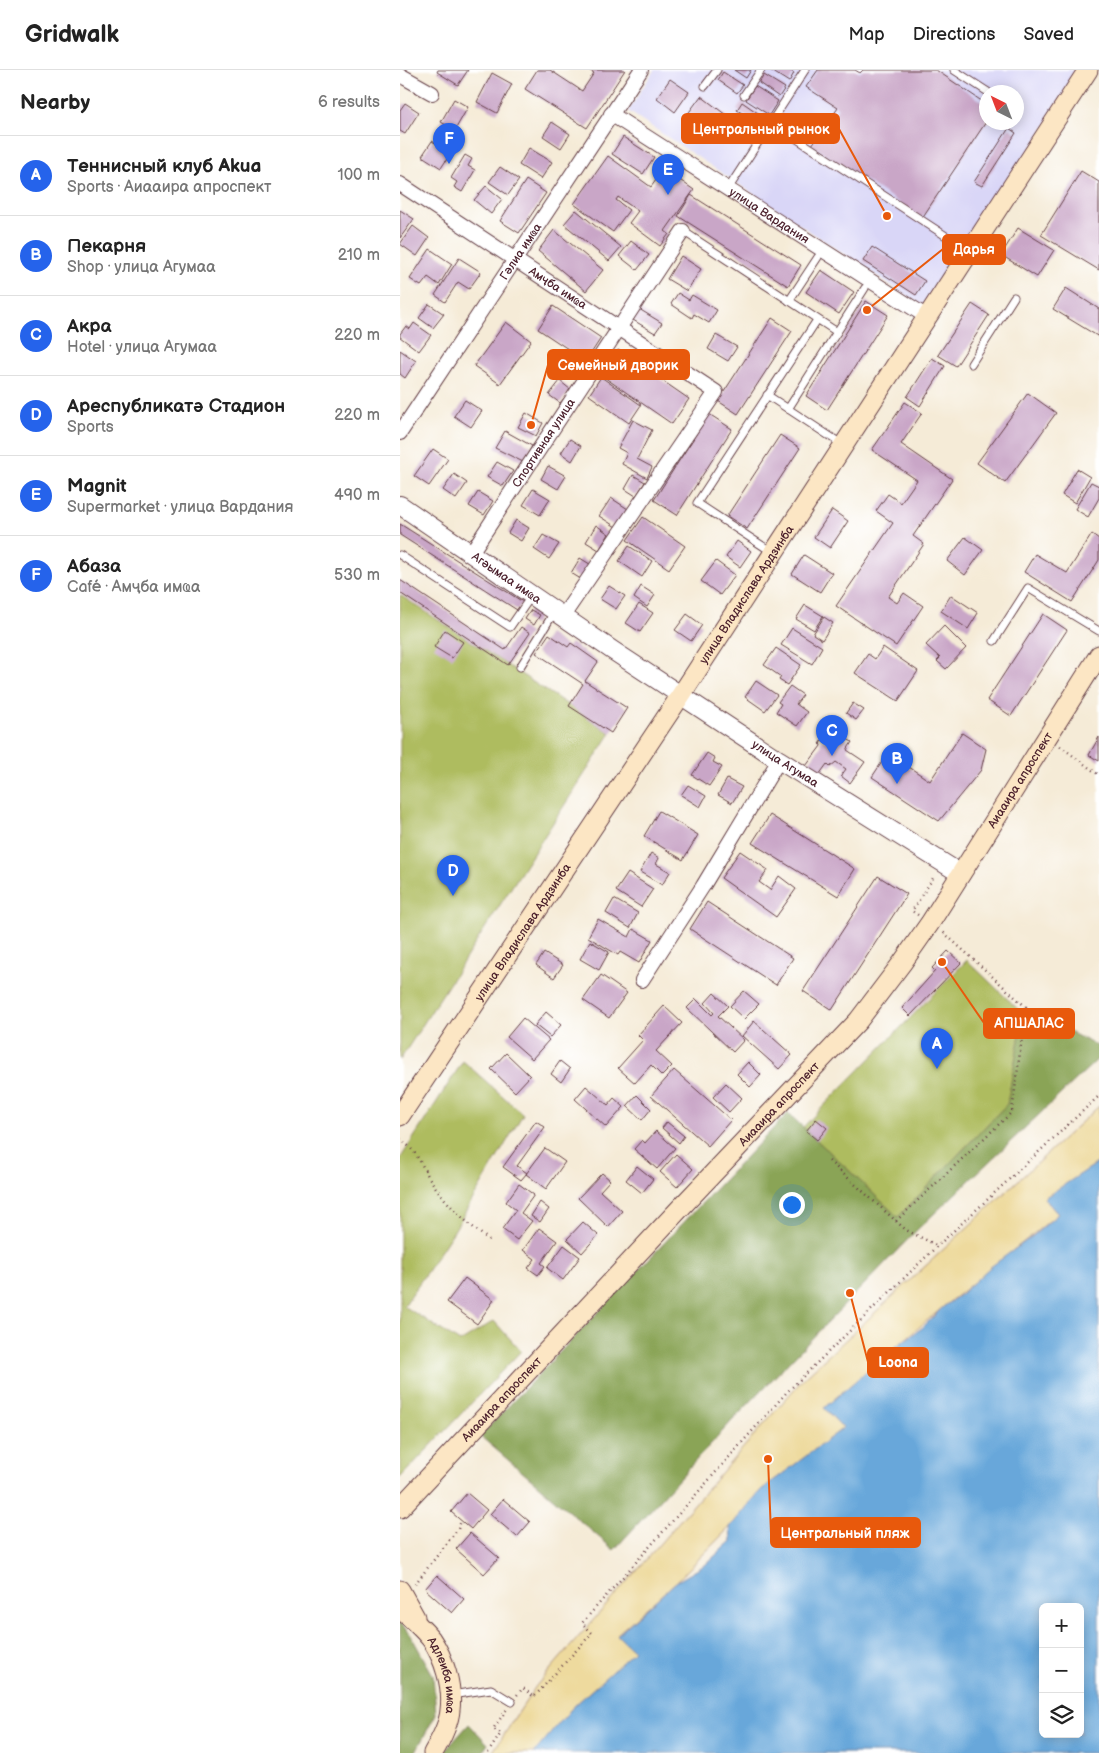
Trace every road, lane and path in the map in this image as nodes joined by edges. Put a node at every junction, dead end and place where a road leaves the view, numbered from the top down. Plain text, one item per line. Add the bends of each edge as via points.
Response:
1 (640, 70) edge
2 (717, 70) edge
3 (761, 70) edge
4 (805, 70) edge
5 (954, 70) edge
6 (1088, 70) edge
7 (400, 75) edge
8 (705, 86) dead end
9 (979, 86) edge
10 (432, 93) dead end
11 (744, 95) dead end
12 (611, 114) junction
13 (771, 122) junction
14 (400, 184) edge
15 (727, 190) junction
16 (683, 231) joint
17 (970, 252) junction
18 (818, 257) dead end
19 (515, 260) junction
20 (865, 288) dead end
21 (1014, 297) dead end
22 (789, 301) junction
23 (927, 317) junction
24 (817, 320) junction
25 (620, 328) junction
26 (837, 332) junction
27 (971, 364) dead end
28 (768, 395) junction
29 (788, 409) junction
30 (400, 433) edge
31 (843, 446) junction
32 (400, 505) edge
33 (471, 553) junction
34 (773, 553) junction
35 (400, 555) edge
36 (532, 594) junction
37 (559, 613) junction
38 (1099, 631) edge
39 (994, 641) dead end
40 (612, 650) joint
41 (1099, 655) edge
42 (520, 667) dead end
43 (681, 695) junction
44 (1047, 737) junction
45 (779, 760) junction
46 (1099, 775) edge
47 (942, 863) junction
48 (961, 874) junction
49 (930, 922) junction
50 (642, 980) dead end
51 (1099, 1096) edge
52 (400, 1116) edge
53 (400, 1139) edge
54 (829, 1161) dead end
55 (896, 1221) junction
56 (490, 1240) dead end
57 (938, 1246) junction
58 (400, 1508) edge
59 (461, 1521) dead end
60 (401, 1599) edge
61 (450, 1695) junction
62 (512, 1702) junction
63 (433, 1753) edge
64 (488, 1753) edge

1 - 12 street, Гәлиа имҩа
2 - 8 lane
3 - 11 lane
4 - 13 lane
5 - 9 lane
6 - 17 main road, улица Владислава Ардзинба
7 - 10 street
12 - 15 street, улица Вардания
12 - 19 street, Гәлиа имҩа
13 - 15 lane
13 - 17 lane
14 - 19 street, Амҷба имҩа
15 - 23 street, улица Вардания
16 - 22 lane
16 - 25 street, Спортивная улица
17 - 23 main road, улица Владислава Ардзинба
18 - 22 lane
19 - 25 street, Амҷба имҩа
19 - 30 street, Гәлиа имҩа
20 - 26 lane
21 - 27 lane
22 - 24 lane
23 - 31 main road, улица Владислава Ардзинба
24 - 26 lane
24 - 28 lane
25 - 33 street, Спортивная улица
25 - 37 street, Амҷба имҩа via 716,392
26 - 29 lane
28 - 29 lane
28 - 34 lane via 697,503
29 - 31 lane
31 - 34 main road, улица Владислава Ардзинба
32 - 33 street, Агәымаа имҩа
33 - 36 street, Агәымаа имҩа
34 - 43 main road, улица Владислава Ардзинба
35 - 36 lane via 510,627
36 - 37 street, Агәымаа имҩа
37 - 40 street, Агәымаа имҩа
37 - 42 lane
38 - 39 lane via 1028,588
40 - 43 street, улица Агумаа
41 - 44 main road, Аиааира апроспект
43 - 45 street, улица Агумаа
43 - 52 main road, улица Владислава Ардзинба
44 - 46 path
44 - 48 main road, Аиааира апроспект
45 - 47 street, улица Агумаа
45 - 50 street
47 - 48 street, улица Агумаа
47 - 49 path via 912,911
48 - 49 main road, Аиааира апроспект
49 - 55 path via 1026,1008 1012,1112
49 - 58 main road, Аиааира апроспект via 858,1021
51 - 57 path
53 - 56 path via 416,1153 431,1181 468,1224
54 - 55 path
55 - 57 path via 906,1230
57 - 62 path via 786,1392 582,1623 592,1633 534,1696 522,1688
59 - 60 path
60 - 61 main road, Адлеиба имҩа via 443,1660
61 - 62 lane via 491,1689
61 - 63 main road, Адлеиба имҩа via 450,1711
62 - 64 path via 493,1729 501,1734

